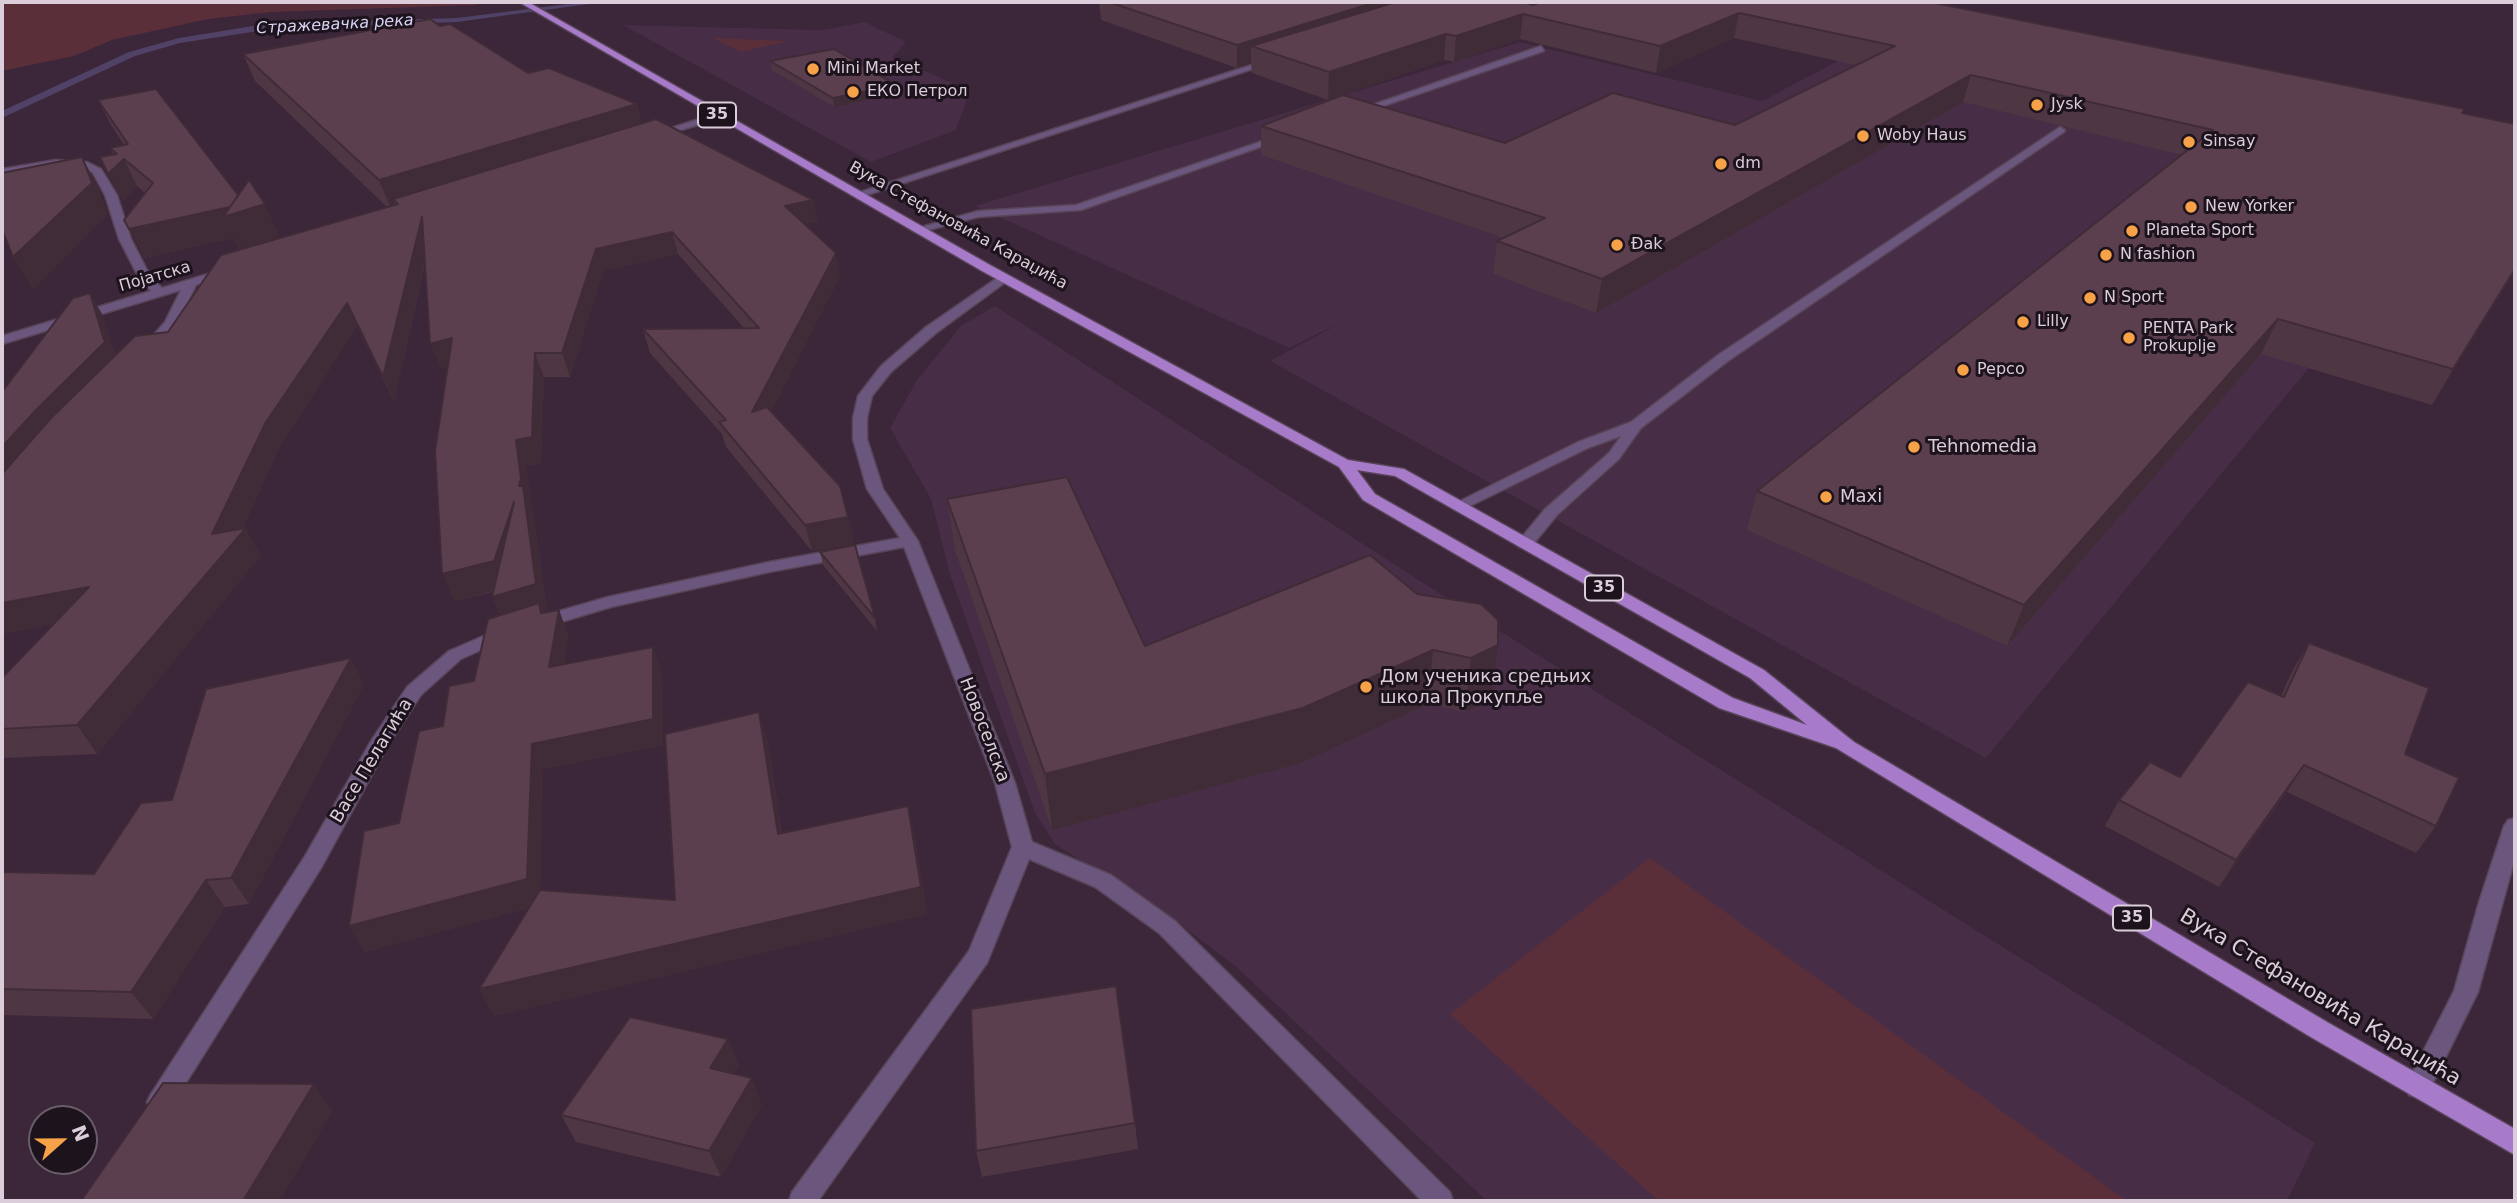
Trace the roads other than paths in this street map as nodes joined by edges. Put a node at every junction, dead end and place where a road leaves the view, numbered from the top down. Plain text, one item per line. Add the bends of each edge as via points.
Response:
1 (526, 3) edge
2 (1541, 49) edge
3 (1287, 57) edge
4 (718, 116) junction
5 (1348, 116) edge
6 (2060, 130) edge
7 (1296, 133) edge
8 (639, 139) edge
9 (2, 172) edge
10 (857, 195) junction
11 (917, 230) junction
12 (231, 271) edge
13 (1003, 278) junction
14 (191, 284) junction
15 (158, 291) junction
16 (2, 340) edge
17 (135, 363) edge
18 (1636, 425) junction
19 (1344, 464) junction
20 (1458, 506) junction
21 (910, 541) junction
22 (1525, 543) junction
23 (1847, 747) junction
24 (2515, 826) edge
25 (1023, 847) junction
26 (2418, 1087) junction
27 (151, 1115) edge
28 (2515, 1143) edge
29 (802, 1201) edge
30 (1440, 1201) edge

1 - 4 main road, Вука Стефановића Караџића / 35
2 - 5 street
3 - 10 street
4 - 8 street
4 - 10 main road, Вука Стефановића Караџића / 35
6 - 18 street via 1723,358
7 - 11 street via 1077,208 978,214
9 - 15 street via 56,163 87,165 97,171 135,259
10 - 11 main road, Вука Стефановића Караџића / 35
11 - 13 main road, Вука Стефановића Караџића / 35
12 - 14 street, Појатска
13 - 19 main road, Вука Стефановића Караџића / 35
13 - 21 street, Новоселска via 904,352 865,396 860,439 875,489
14 - 15 street, Појатска
14 - 17 street via 171,324
15 - 16 street, Појатска
18 - 20 street via 1583,445
18 - 22 street via 1614,456
19 - 20 main road, Вука Стефановића Караџића / 35 via 1399,472
19 - 23 main road, Вука Стефановића Караџића / 35 via 1369,496 1726,703
20 - 22 main road, Вука Стефановића Караџића / 35
21 - 25 street, Новоселска via 1005,783
21 - 27 street, Васе Пелагића via 608,602 502,634 456,655 414,691 298,885
22 - 23 main road, Вука Стефановића Караџића / 35 via 1757,674
23 - 26 main road, Вука Стефановића Караџића / 35
24 - 26 street via 2466,992
25 - 29 street via 979,956
25 - 30 street via 1103,881 1167,927
26 - 28 main road, Вука Стефановића Караџића / 35

